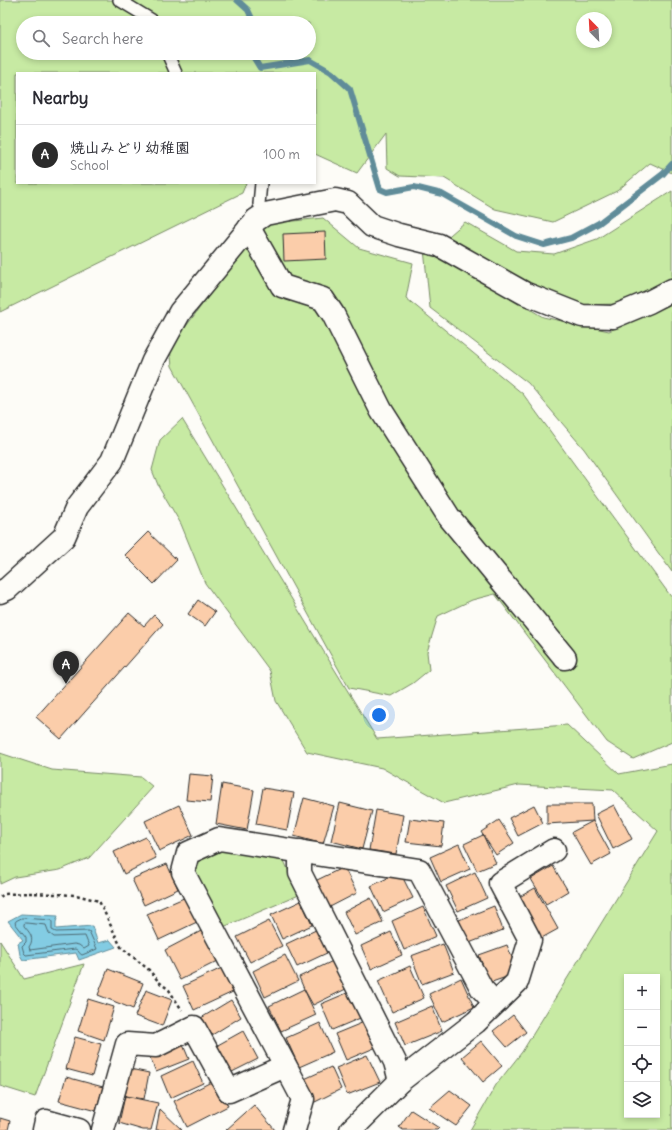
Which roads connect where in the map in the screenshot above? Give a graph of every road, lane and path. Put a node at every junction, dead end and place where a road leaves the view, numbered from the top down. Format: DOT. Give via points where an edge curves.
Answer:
graph roads {
  1 [pos="119,0"];
  2 [pos="145,16"];
  3 [pos="170,60"];
  4 [pos="176,72"];
  5 [pos="261,184"];
  6 [pos="257,221"];
  7 [pos="672,290"];
  8 [pos="0,592"];
  9 [pos="565,658"];
  10 [pos="554,850"];
  11 [pos="300,852"];
  12 [pos="0,897"];
  13 [pos="495,1004"];
  14 [pos="194,1027"];
  15 [pos="285,1066"];
  16 [pos="400,1081"];
  17 [pos="44,1130"];
  18 [pos="79,1130"];
  19 [pos="103,1130"];
  20 [pos="294,1130"];
  21 [pos="351,1130"];
  1 -- 2 [label="lane"];
  3 -- 4 [label="lane"];
  5 -- 6 [label="lane"];
  6 -- 7 [label="street" via="335,200 348,203 372,226 439,244 524,293 582,316 613,317"];
  6 -- 8 [label="street" via="180,312 153,361 112,461 77,507 64,537 7,589"];
  6 -- 9 [label="street" via="282,286 323,299 381,410 449,516"];
  10 -- 13 [label="street" via="500,883 530,940 516,982"];
  11 -- 13 [label="street" via="419,870 482,989"];
  11 -- 15 [label="street" via="219,839 188,853 183,872"];
  11 -- 16 [label="street" via="300,872 395,1062"];
  12 -- 14 [label="path" via="4,894 32,893 76,895 99,901 121,947 169,990"];
  13 -- 16 [label="street" via="476,1022"];
  14 -- 15 [label="street" via="229,1091"];
  14 -- 19 [label="street" via="156,1046 127,1044"];
  15 -- 20 [label="street" via="303,1099"];
  16 -- 21 [label="street"];
  17 -- 18 [label="street" via="46,1121"];
}
